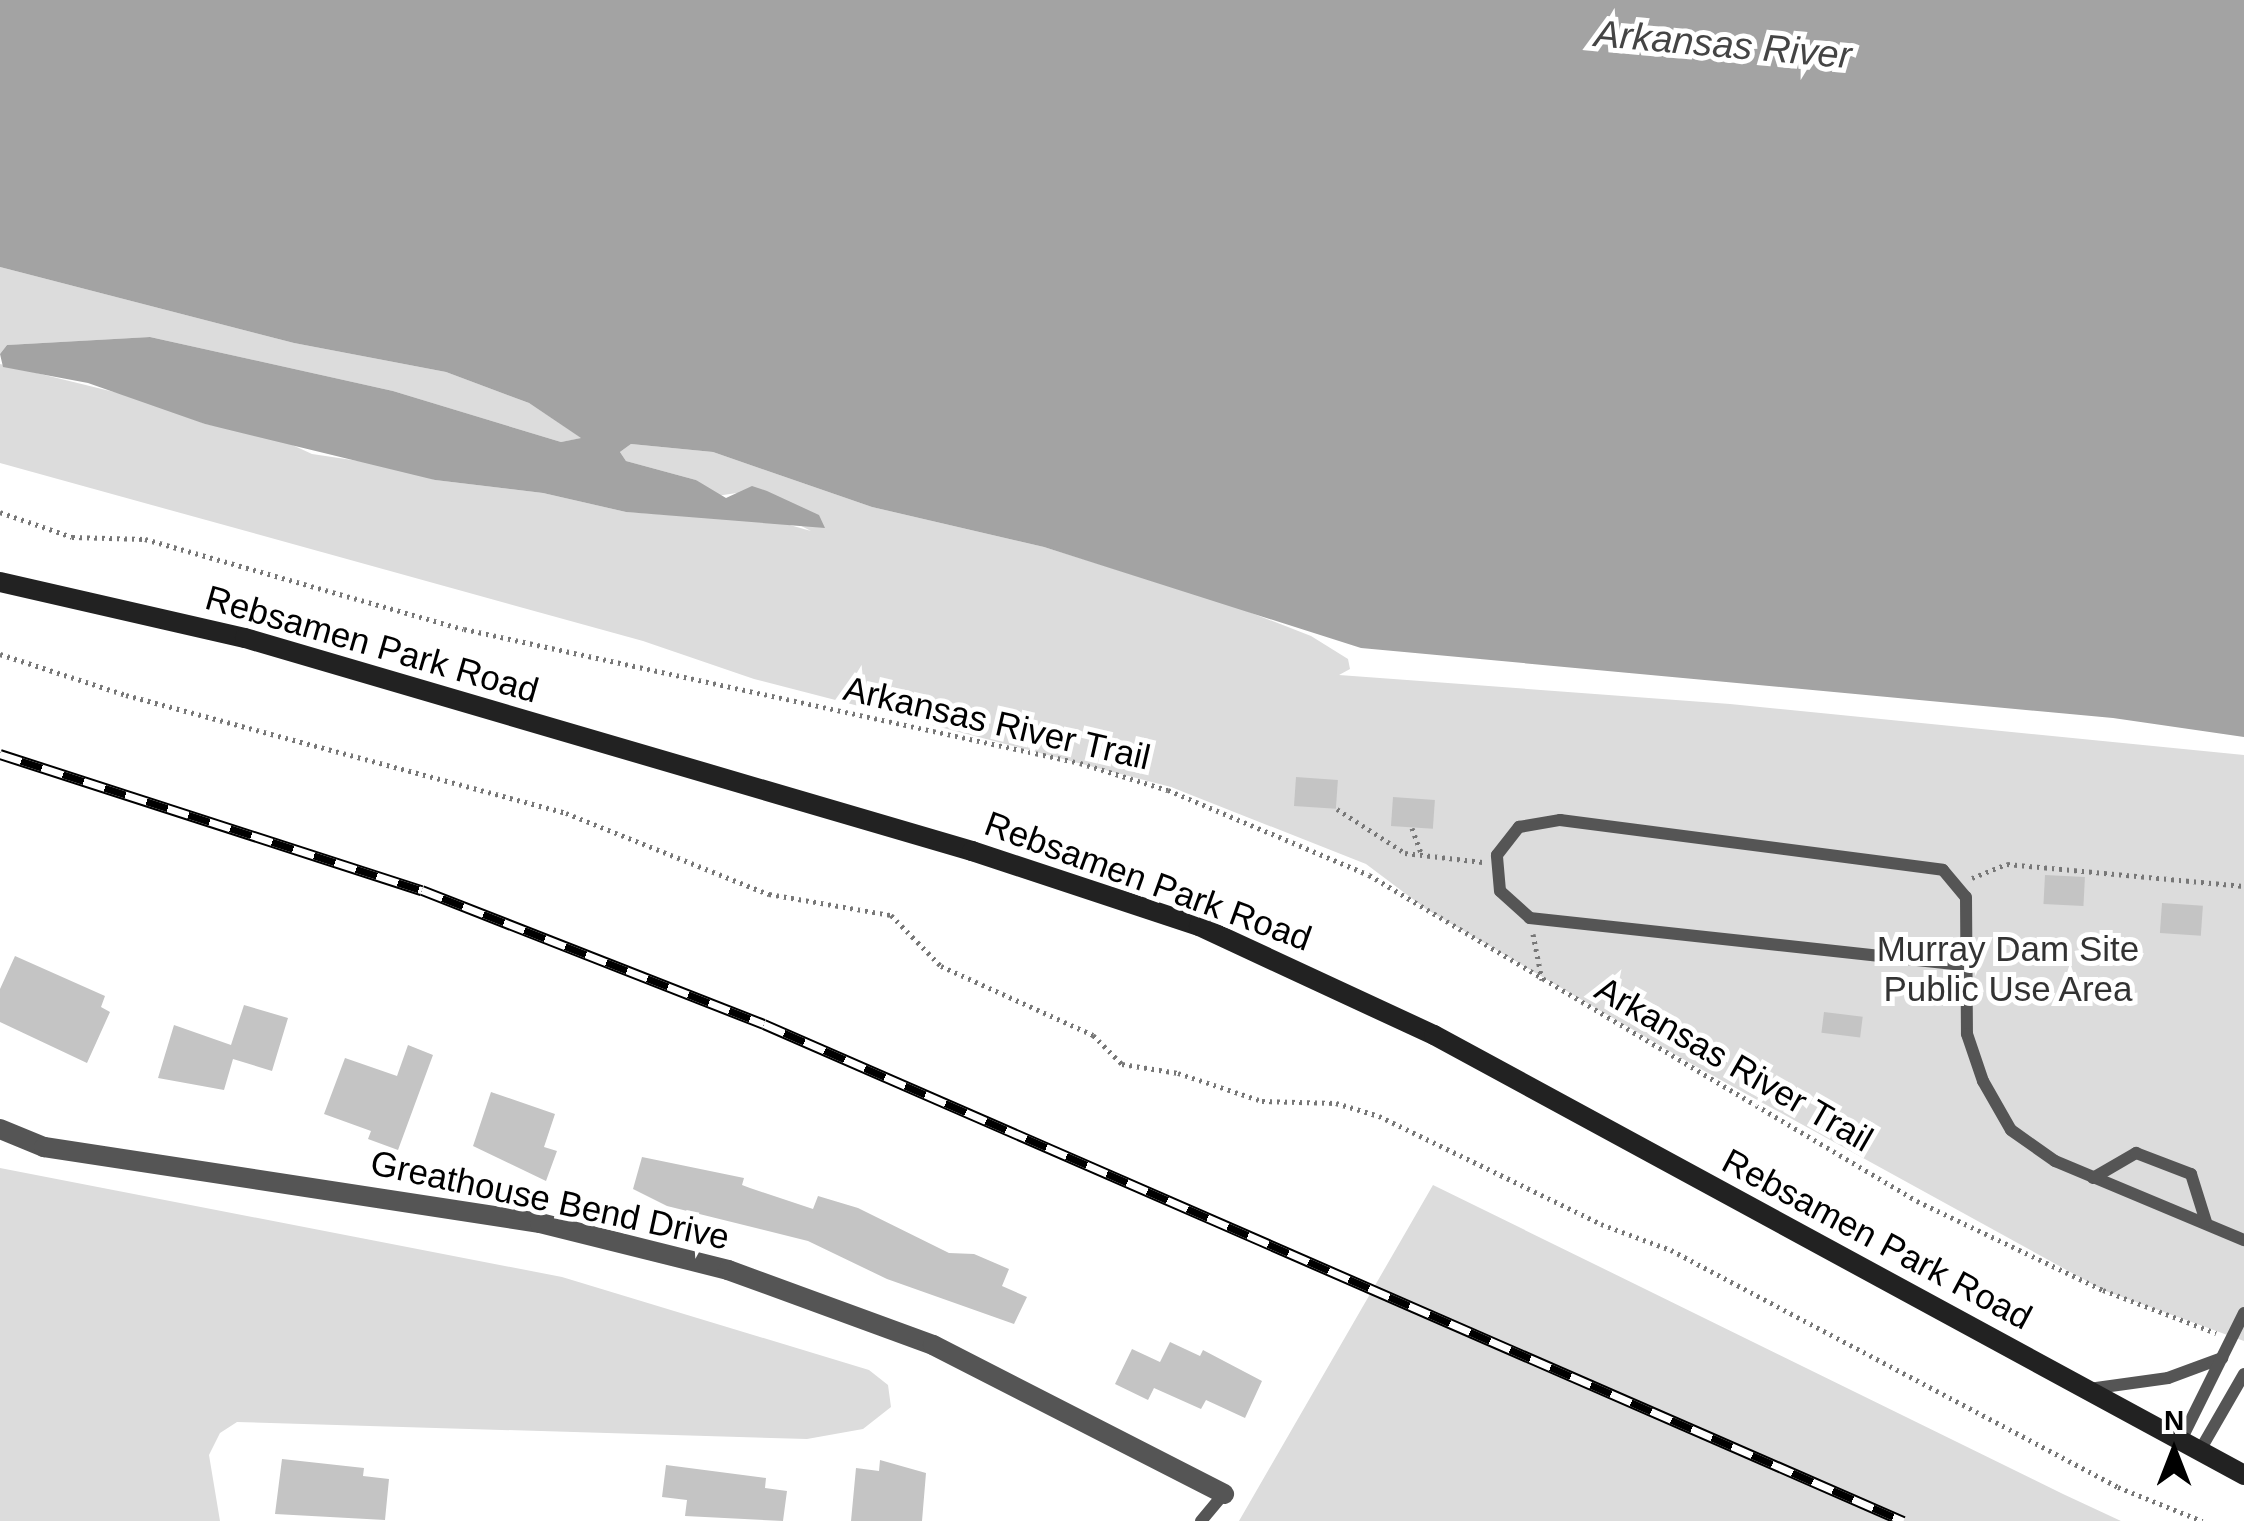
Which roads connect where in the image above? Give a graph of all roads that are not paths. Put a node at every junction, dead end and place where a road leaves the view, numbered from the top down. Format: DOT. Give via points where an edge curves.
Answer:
graph roads {
  1 [pos="0,582"];
  2 [pos="1963,964"];
  3 [pos="0,1129"];
  4 [pos="2094,1178"];
  5 [pos="2206,1222"];
  6 [pos="2244,1240"];
  7 [pos="2244,1313"];
  8 [pos="2222,1358"];
  9 [pos="2244,1374"];
  10 [pos="2084,1389"];
  11 [pos="2189,1447"];
  12 [pos="2244,1475"];
  13 [pos="1224,1494"];
  14 [pos="1201,1521"];
  1 -- 10 [label="street, Rebsamen Park Road" via="245,638 972,851 1198,926 1434,1035"];
  2 -- 2 [label="lane" via="1968,909 1961,885 1930,865 1560,820 1518,828 1500,846 1495,864 1506,902 1530,918"];
  2 -- 4 [label="lane" via="1968,1034 1992,1102 2021,1141"];
  3 -- 13 [label="street, Greathouse Bend Drive" via="44,1147 540,1223 728,1270 932,1345"];
  4 -- 5 [label="lane"];
  4 -- 5 [label="lane" via="2136,1153 2192,1174"];
  5 -- 6 [label="lane"];
  7 -- 8 [label="lane"];
  8 -- 10 [label="lane" via="2168,1378"];
  8 -- 11 [label="lane"];
  9 -- 11 [label="lane"];
  10 -- 11 [label="street, Rebsamen Park Road"];
  11 -- 12 [label="street, Rebsamen Park Road"];
  13 -- 14 [label="lane"];
}
